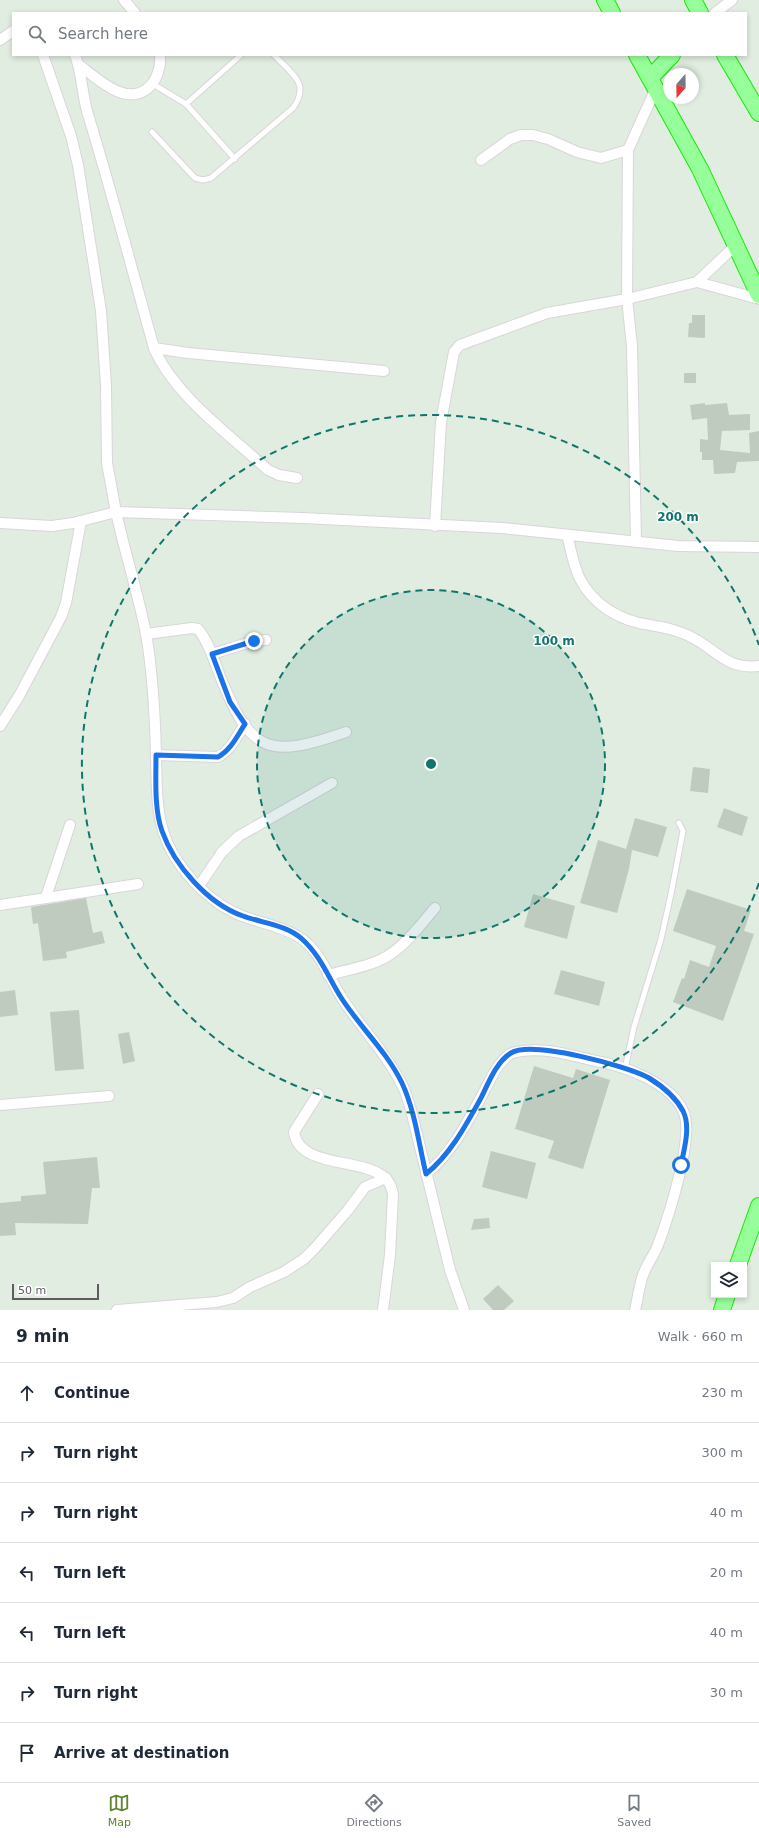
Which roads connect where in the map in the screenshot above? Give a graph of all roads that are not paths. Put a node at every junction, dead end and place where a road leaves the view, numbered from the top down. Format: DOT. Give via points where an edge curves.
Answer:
graph roads {
  1 [pos="124,0"];
  2 [pos="605,0"];
  3 [pos="693,0"];
  4 [pos="732,0"];
  5 [pos="134,12"];
  6 [pos="611,12"];
  7 [pos="699,12"];
  8 [pos="716,12"];
  9 [pos="12,32"];
  10 [pos="0,40"];
  11 [pos="42,56"];
  12 [pos="75,56"];
  13 [pos="160,56"];
  14 [pos="240,56"];
  15 [pos="275,56"];
  16 [pos="638,56"];
  17 [pos="671,56"];
  18 [pos="726,56"];
  19 [pos="79,65"];
  20 [pos="653,83"];
  21 [pos="153,84"];
  22 [pos="186,104"];
  23 [pos="759,113"];
  24 [pos="152,132"];
  25 [pos="628,150"];
  26 [pos="235,159"];
  27 [pos="481,160"];
  28 [pos="736,245"];
  29 [pos="697,282"];
  30 [pos="759,295"];
  31 [pos="627,299"];
  32 [pos="759,299"];
  33 [pos="154,348"];
  34 [pos="384,371"];
  35 [pos="297,478"];
  36 [pos="116,512"];
  37 [pos="81,521"];
  38 [pos="0,523"];
  39 [pos="435,526"];
  40 [pos="567,535"];
  41 [pos="636,542"];
  42 [pos="759,547"];
  43 [pos="146,634"];
  44 [pos="266,640"];
  45 [pos="212,654"];
  46 [pos="759,666"];
  47 [pos="245,724"];
  48 [pos="0,726"];
  49 [pos="346,732"];
  50 [pos="156,755"];
  51 [pos="332,783"];
  52 [pos="679,823"];
  53 [pos="70,825"];
  54 [pos="138,884"];
  55 [pos="199,886"];
  56 [pos="46,898"];
  57 [pos="0,905"];
  58 [pos="435,908"];
  59 [pos="328,975"];
  60 [pos="625,1069"];
  61 [pos="318,1094"];
  62 [pos="109,1096"];
  63 [pos="0,1105"];
  64 [pos="426,1174"];
  65 [pos="386,1178"];
  66 [pos="759,1206"];
  67 [pos="739,1262"];
  68 [pos="726,1298"];
  69 [pos="117,1310"];
  70 [pos="383,1310"];
  71 [pos="464,1310"];
  72 [pos="635,1310"];
  73 [pos="722,1310"];
  1 -- 5 [label="street"];
  2 -- 6 [label="highway"];
  3 -- 7 [label="highway"];
  4 -- 8 [label="street"];
  9 -- 10 [label="street"];
  11 -- 36 [label="street" via="71,136 102,311 106,385 106,463"];
  12 -- 19 [label="street"];
  13 -- 21 [label="street" via="159,70"];
  14 -- 22 [label="lane"];
  15 -- 26 [label="lane" via="300,83 299,100"];
  16 -- 20 [label="highway"];
  17 -- 20 [label="highway"];
  18 -- 23 [label="highway"];
  19 -- 21 [label="street" via="111,89 127,95 142,93"];
  19 -- 33 [label="street" via="85,103"];
  20 -- 25 [label="street"];
  20 -- 28 [label="highway" via="700,169"];
  21 -- 22 [label="lane"];
  22 -- 26 [label="lane"];
  24 -- 26 [label="lane" via="195,178 211,178"];
  25 -- 27 [label="street" via="601,158 577,152 548,139 521,135 510,139"];
  25 -- 31 [label="street"];
  28 -- 29 [label="street"];
  28 -- 30 [label="highway"];
  29 -- 31 [label="street"];
  29 -- 32 [label="street"];
  31 -- 39 [label="street" via="547,313 460,345 454,352 441,422"];
  31 -- 41 [label="street" via="632,346"];
  33 -- 34 [label="street"];
  33 -- 35 [label="street" via="165,371 196,405 268,470"];
  36 -- 37 [label="street"];
  36 -- 39 [label="street" via="303,518"];
  36 -- 43 [label="street"];
  37 -- 38 [label="street" via="52,526"];
  37 -- 48 [label="street" via="61,618"];
  39 -- 40 [label="street" via="502,528"];
  40 -- 41 [label="street"];
  40 -- 46 [label="street" via="579,578 587,590 611,613 626,620 688,635 729,663"];
  41 -- 42 [label="street" via="678,546"];
  43 -- 45 [label="street" via="198,629"];
  43 -- 50 [label="street"];
  44 -- 45 [label="street" via="254,641"];
  45 -- 47 [label="street" via="230,702"];
  47 -- 49 [label="street" via="256,738 266,745 280,748 312,744"];
  47 -- 50 [label="street" via="225,753 218,757"];
  50 -- 55 [label="street" via="156,796 162,830 172,852"];
  51 -- 55 [label="street" via="240,836 222,852"];
  52 -- 60 [label="lane" via="683,831 671,894"];
  53 -- 56 [label="street"];
  54 -- 56 [label="street"];
  55 -- 59 [label="street" via="225,908 300,937 315,951"];
  56 -- 57 [label="street"];
  58 -- 59 [label="street" via="392,953 378,961"];
  59 -- 64 [label="street" via="343,1000 385,1055 402,1084"];
  60 -- 64 [label="street" via="553,1050 538,1049 511,1053 497,1068 461,1132 436,1166"];
  60 -- 72 [label="street" via="648,1078 676,1100 684,1113 687,1130 674,1194 658,1246 643,1274"];
  61 -- 65 [label="street" via="294,1132 299,1146 304,1151 322,1158 376,1172"];
  62 -- 63 [label="street"];
  64 -- 71 [label="street" via="450,1270"];
  65 -- 69 [label="street" via="365,1187 304,1259 233,1298 217,1302"];
  65 -- 70 [label="street" via="393,1194 390,1254"];
  66 -- 67 [label="highway"];
  68 -- 73 [label="highway"];
}
